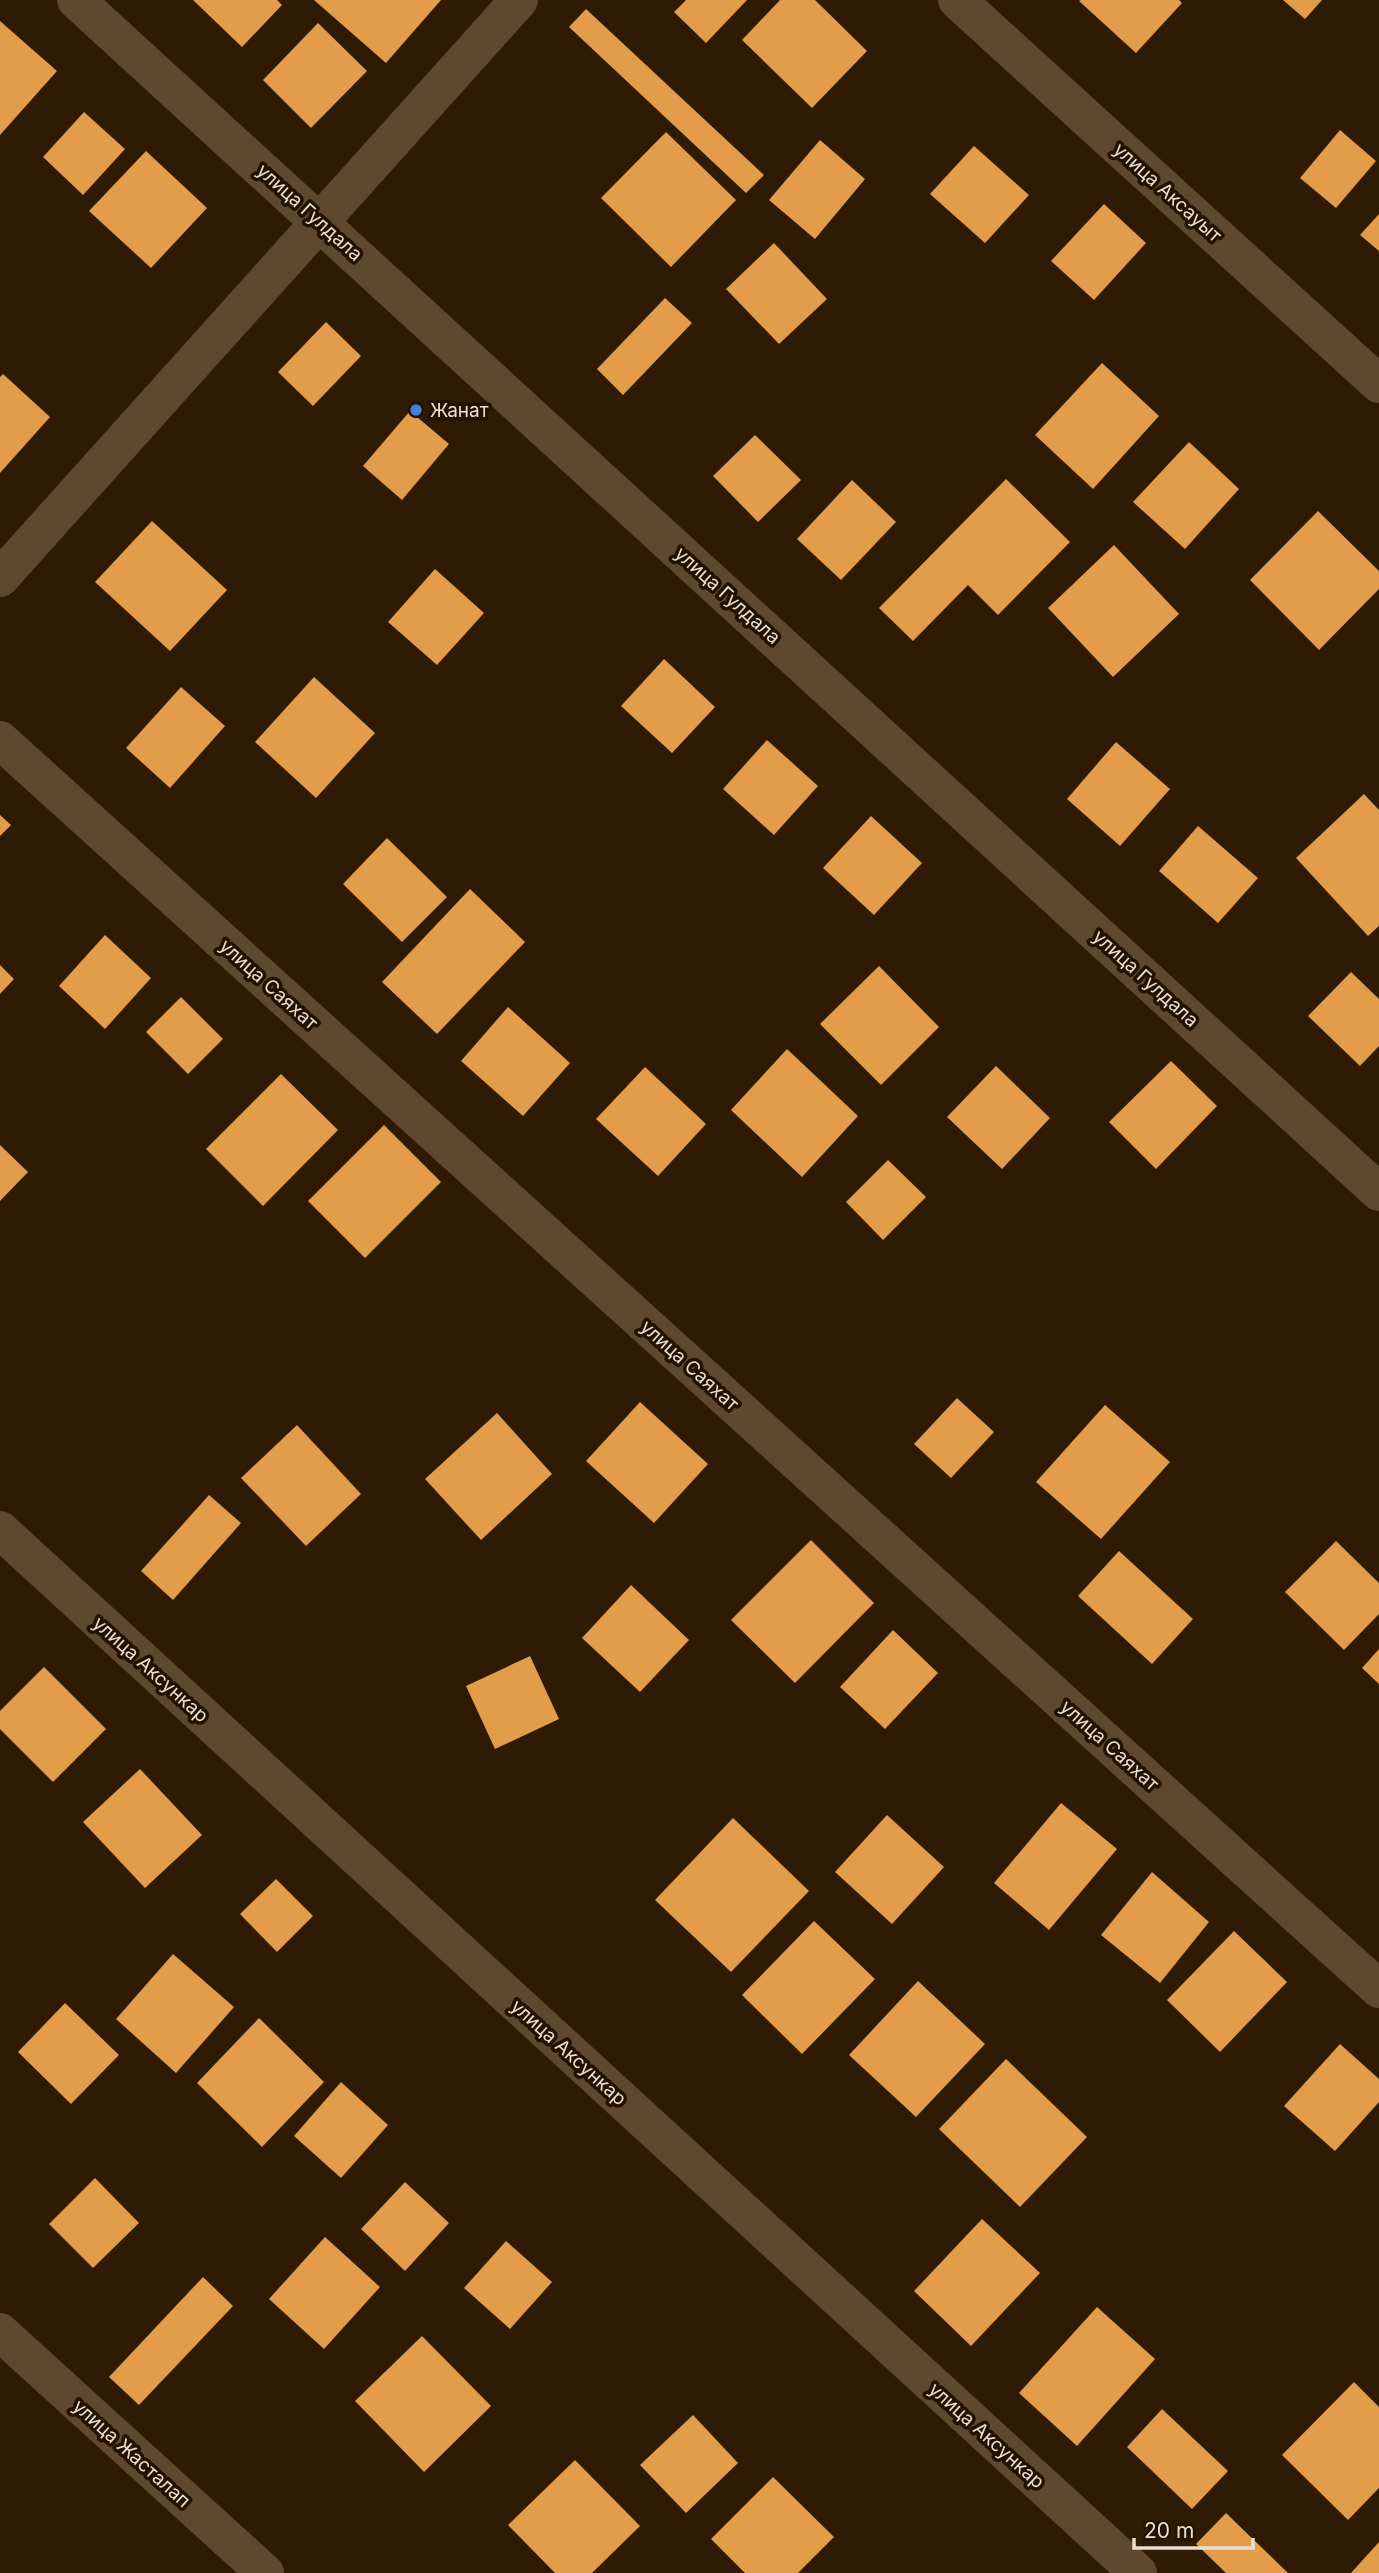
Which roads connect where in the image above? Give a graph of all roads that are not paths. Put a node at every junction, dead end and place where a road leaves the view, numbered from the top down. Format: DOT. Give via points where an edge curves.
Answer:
graph roads {
  1 [pos="76,0"];
  2 [pos="519,0"];
  3 [pos="957,0"];
  4 [pos="320,222"];
  5 [pos="1379,384"];
  6 [pos="0,578"];
  7 [pos="0,740"];
  8 [pos="1379,1192"];
  9 [pos="0,1530"];
  10 [pos="1379,1989"];
  11 [pos="0,2332"];
  12 [pos="265,2573"];
  13 [pos="1138,2573"];
  1 -- 4 [label="street, улица Гулдала"];
  2 -- 4 [label="street"];
  3 -- 5 [label="street, улица Аксауыт"];
  4 -- 6 [label="street"];
  4 -- 8 [label="street, улица Гулдала"];
  7 -- 10 [label="street, улица Саяхат"];
  9 -- 13 [label="street, улица Аксункар"];
  11 -- 12 [label="street, улица Жасталап"];
}
